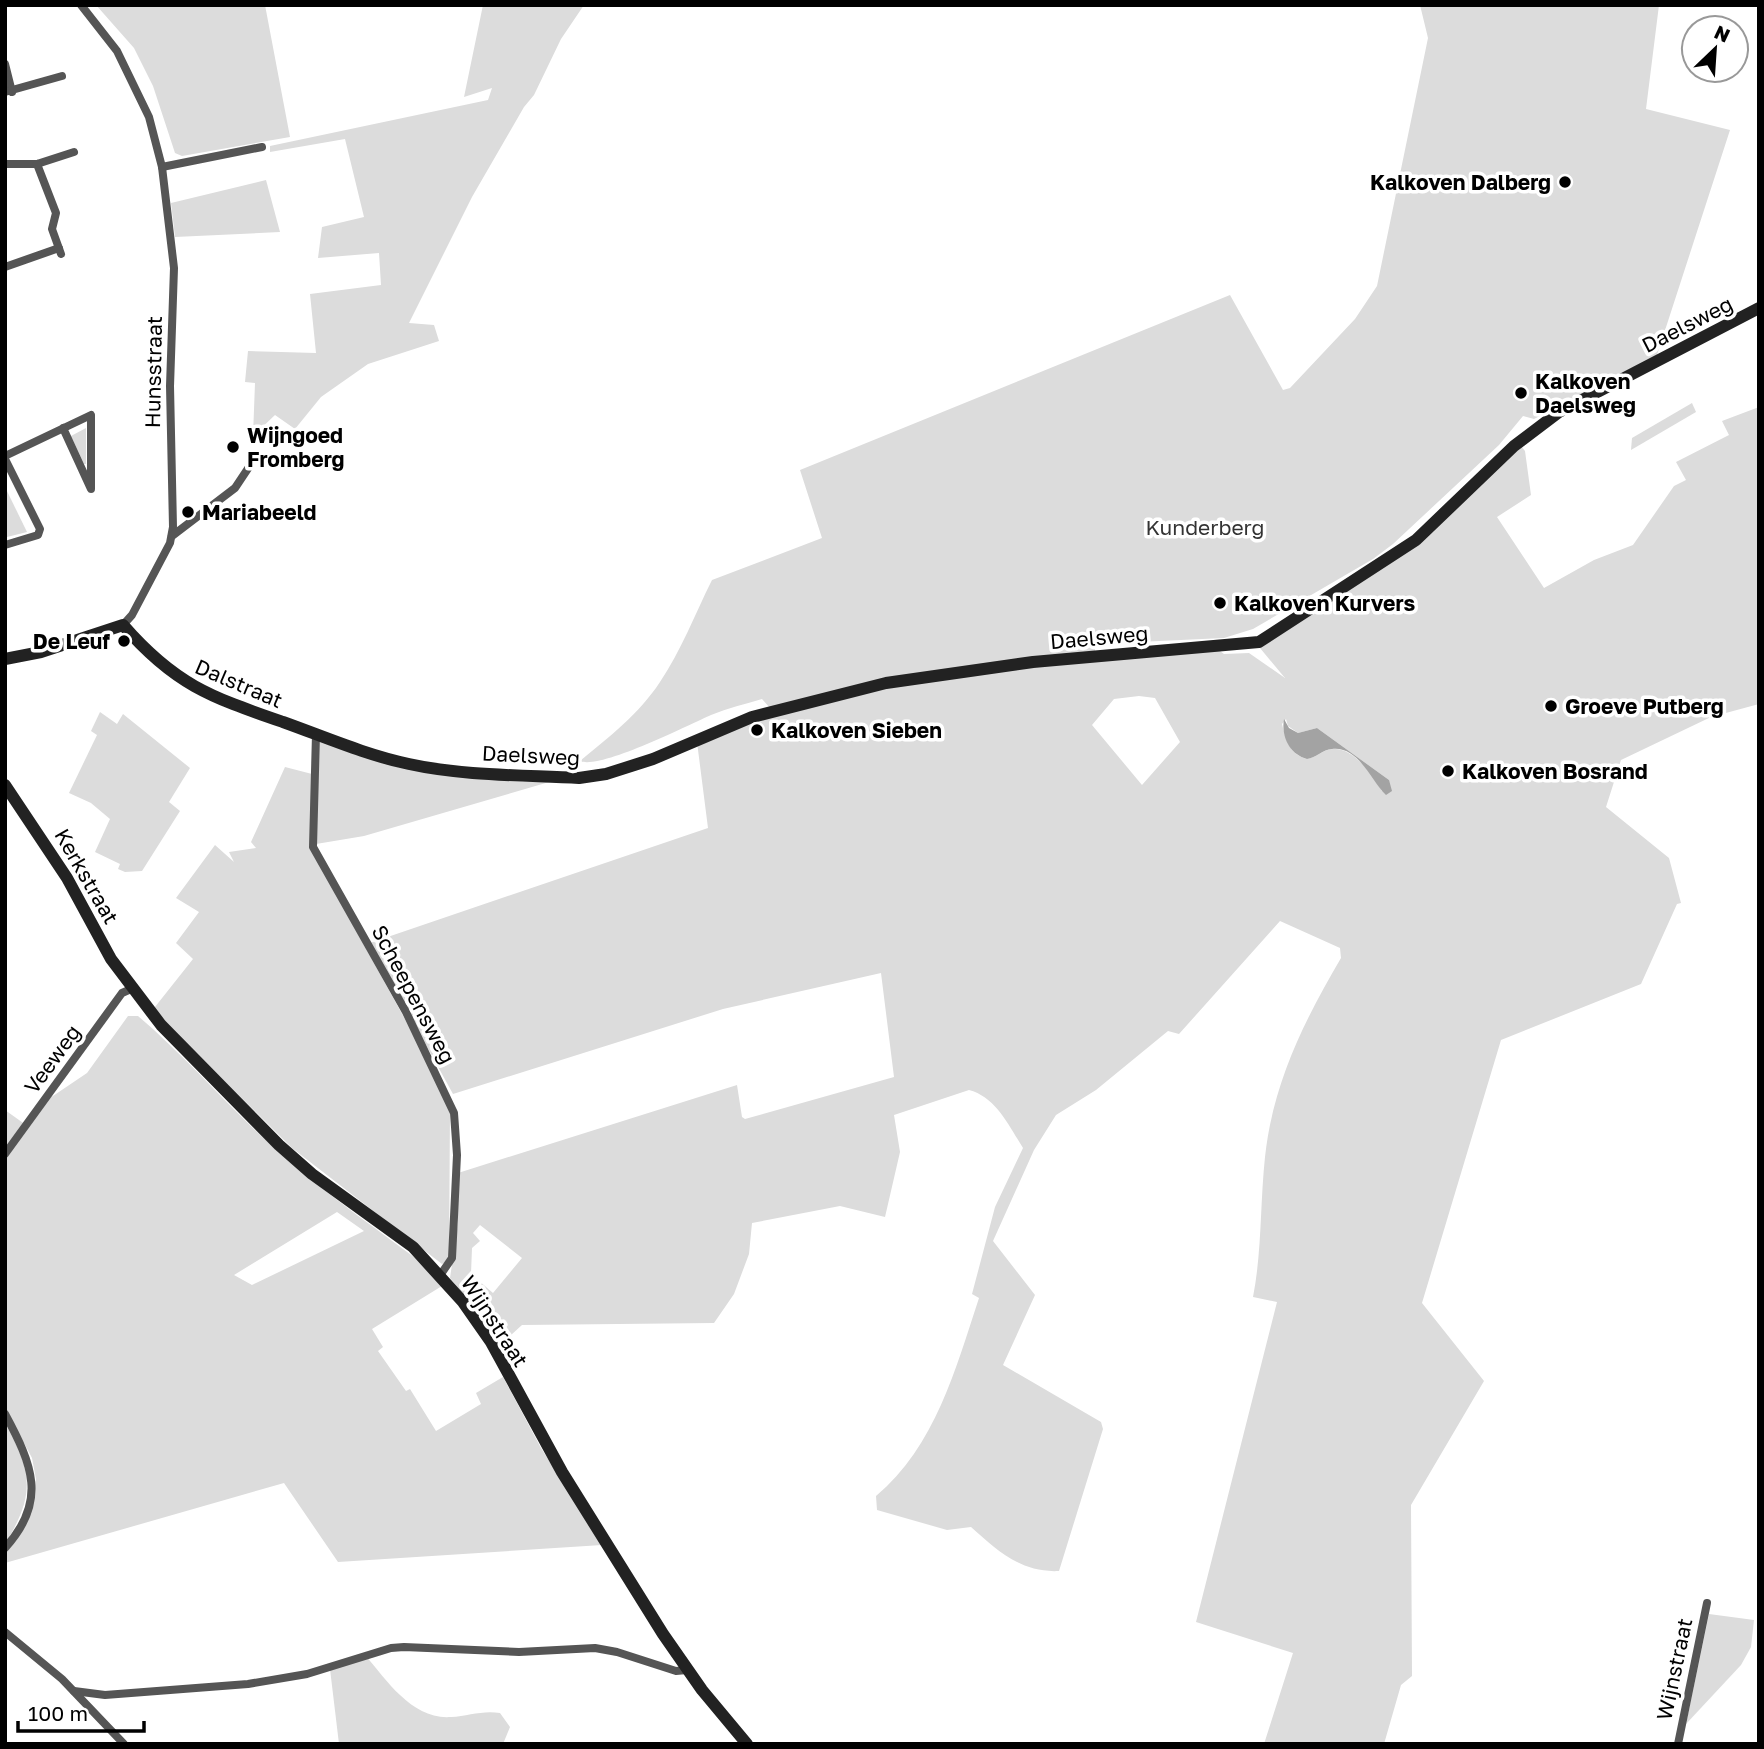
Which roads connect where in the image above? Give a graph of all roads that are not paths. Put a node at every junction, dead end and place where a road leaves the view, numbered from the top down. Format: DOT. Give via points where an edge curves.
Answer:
graph roads {
  1 [pos="81,5"];
  2 [pos="5,64"];
  3 [pos="62,76"];
  4 [pos="9,92"];
  5 [pos="262,147"];
  6 [pos="74,152"];
  7 [pos="5,164"];
  8 [pos="37,164"];
  9 [pos="162,167"];
  10 [pos="5,267"];
  11 [pos="1759,308"];
  12 [pos="63,428"];
  13 [pos="5,457"];
  14 [pos="251,464"];
  15 [pos="172,536"];
  16 [pos="5,545"];
  17 [pos="123,625"];
  18 [pos="5,659"];
  19 [pos="316,734"];
  20 [pos="357,750"];
  21 [pos="5,785"];
  22 [pos="131,989"];
  23 [pos="5,1154"];
  24 [pos="441,1274"];
  25 [pos="5,1414"];
  26 [pos="5,1548"];
  27 [pos="1707,1603"];
  28 [pos="5,1632"];
  29 [pos="687,1670"];
  30 [pos="74,1691"];
  31 [pos="124,1744"];
  32 [pos="747,1744"];
  33 [pos="1678,1744"];
  1 -- 9 [label="street, Hunsstraat" via="131,75 149,117"];
  2 -- 4 [label="street"];
  3 -- 4 [label="street"];
  5 -- 9 [label="street"];
  6 -- 8 [label="street"];
  7 -- 8 [label="street"];
  8 -- 10 [label="street" via="55,209 52,229 60,251"];
  9 -- 15 [label="street, Hunsstraat" via="175,275 170,378"];
  11 -- 20 [label="street, Daelsweg" via="1559,412 1514,446 1416,540 1259,642 1033,662 886,683 752,718 591,778 421,766"];
  12 -- 12 [label="street" via="92,415 91,489 86,477"];
  12 -- 13 [label="street"];
  13 -- 16 [label="street" via="40,529 34,537"];
  14 -- 15 [label="street" via="236,488"];
  15 -- 17 [label="street, Hunsstraat"];
  17 -- 18 [label="street"];
  17 -- 19 [label="street, Dalstraat" via="155,660 187,684 226,703"];
  19 -- 20 [label="street, Dalstraat"];
  19 -- 24 [label="street, Scheepensweg" via="313,847 406,1012 454,1113 454,1239 451,1262"];
  21 -- 22 [label="street, Kerkstraat" via="41,835"];
  22 -- 23 [label="street, Veeweg" via="122,993"];
  22 -- 24 [label="street, Wijnstraat" via="279,1145"];
  24 -- 29 [label="street, Wijnstraat" via="485,1333 562,1472"];
  25 -- 26 [label="street" via="27,1457 33,1490 22,1525"];
  27 -- 33 [label="street, Wijnstraat"];
  28 -- 30 [label="street"];
  29 -- 30 [label="street" via="676,1671 595,1648 519,1652 397,1647 307,1674 257,1683 128,1694"];
  29 -- 32 [label="street, Wijnstraat"];
  30 -- 31 [label="street"];
}
